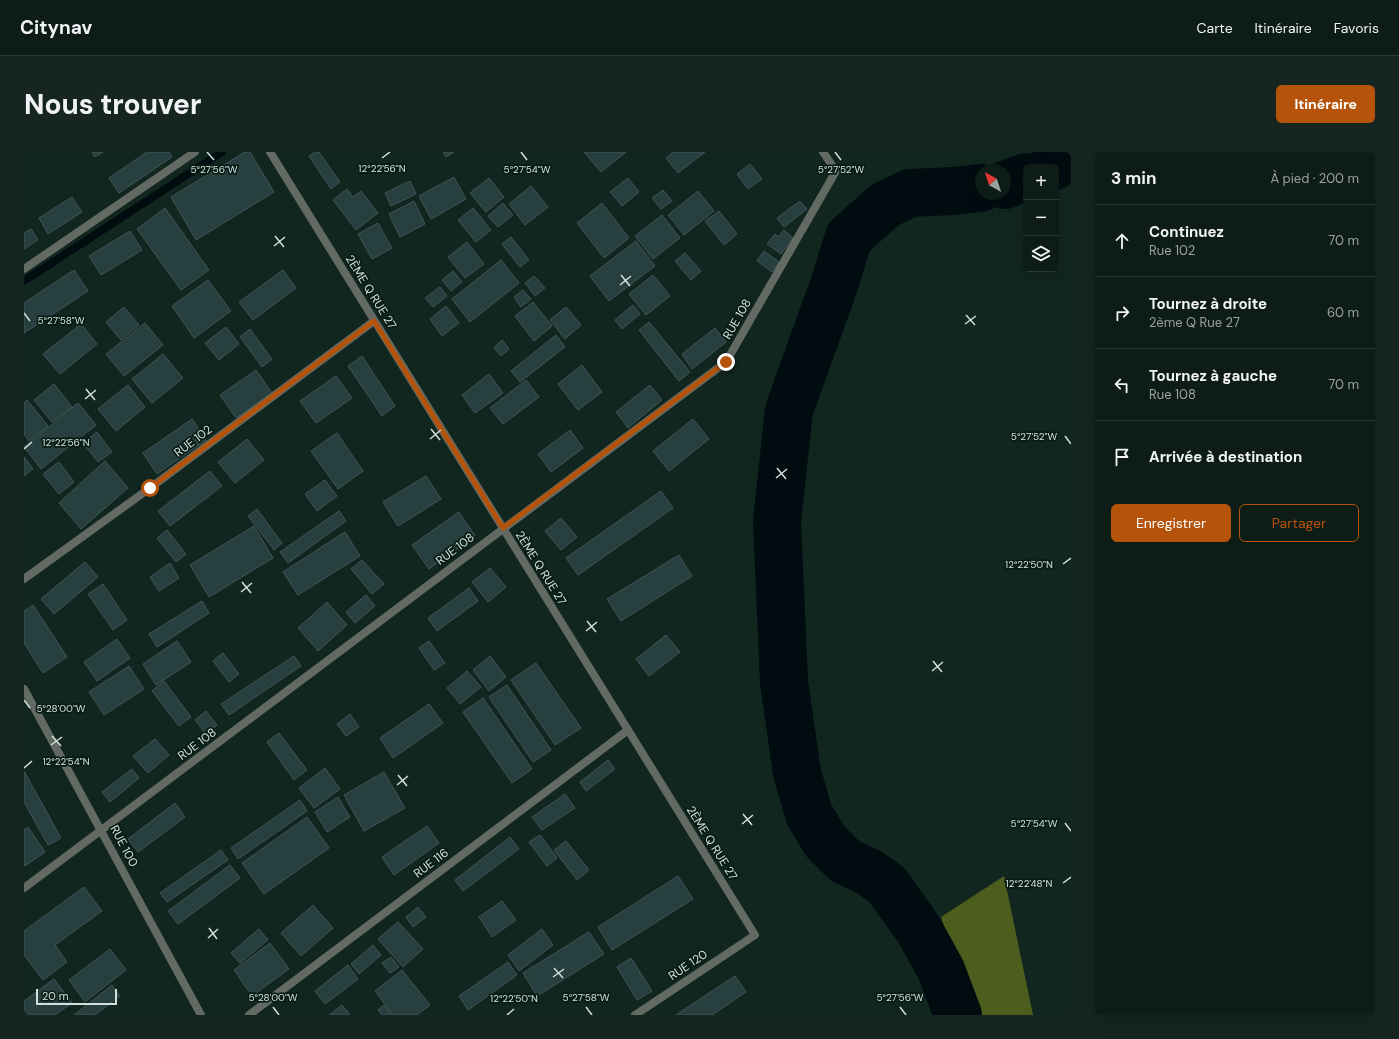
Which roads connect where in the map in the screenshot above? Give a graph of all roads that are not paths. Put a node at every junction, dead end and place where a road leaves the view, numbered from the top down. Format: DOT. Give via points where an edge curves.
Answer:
graph roads {
  1 [pos="195,152"];
  2 [pos="270,152"];
  3 [pos="823,152"];
  4 [pos="24,269"];
  5 [pos="374,321"];
  6 [pos="503,528"];
  7 [pos="24,579"];
  8 [pos="24,689"];
  9 [pos="628,730"];
  10 [pos="102,830"];
  11 [pos="24,888"];
  12 [pos="755,935"];
  13 [pos="201,1015"];
  14 [pos="249,1015"];
  15 [pos="635,1015"];
  1 -- 4 [label="street"];
  2 -- 5 [label="street, 2ÈME Q RUE 27"];
  3 -- 6 [label="street, RUE 108" via="836,171 726,362"];
  5 -- 6 [label="street, 2ÈME Q RUE 27"];
  5 -- 7 [label="street, RUE 102"];
  6 -- 9 [label="street, 2ÈME Q RUE 27"];
  6 -- 10 [label="street, RUE 108"];
  8 -- 10 [label="street, RUE 100"];
  9 -- 12 [label="street, 2ÈME Q RUE 27"];
  9 -- 14 [label="street, RUE 116"];
  10 -- 11 [label="street, RUE 108"];
  10 -- 13 [label="street, RUE 100"];
  12 -- 15 [label="street, RUE 120"];
}
